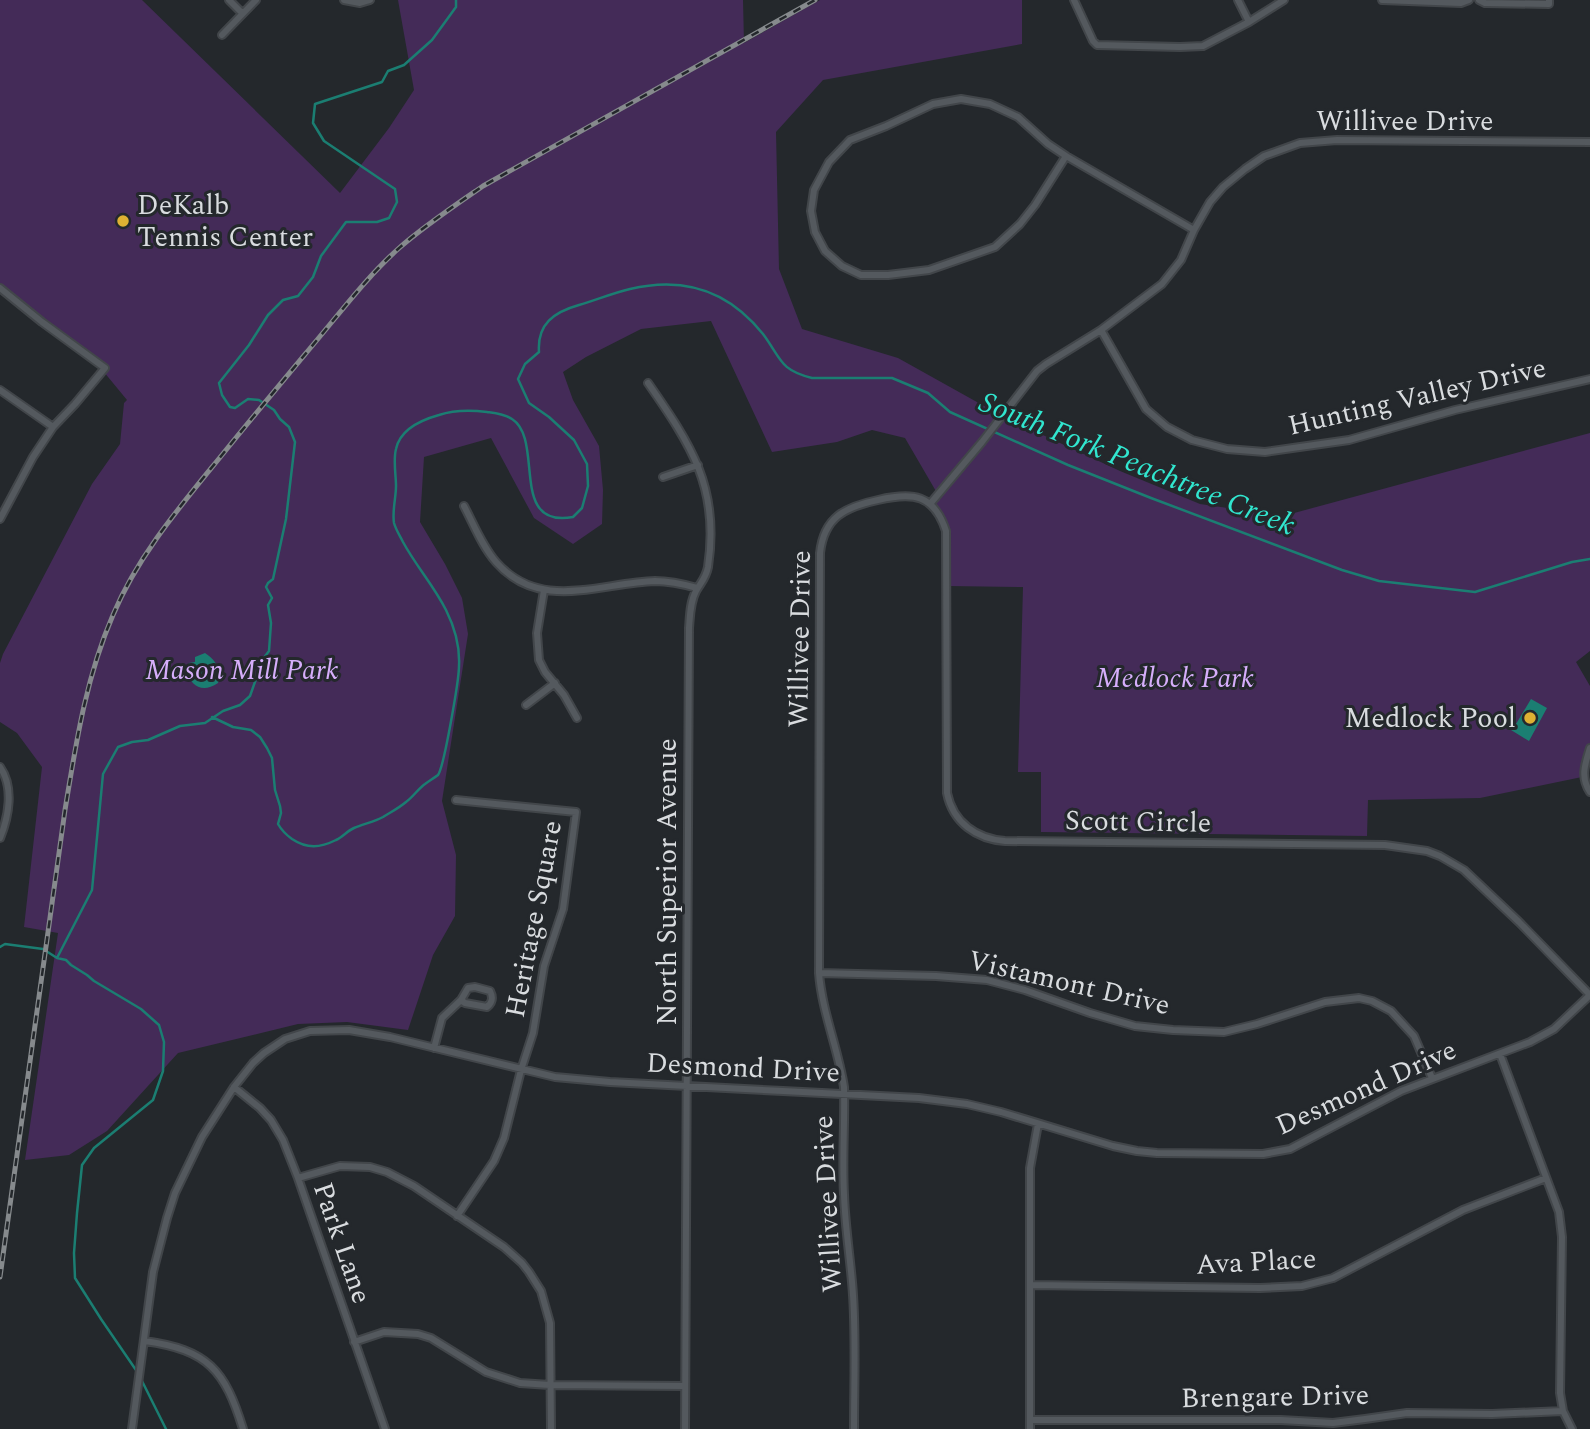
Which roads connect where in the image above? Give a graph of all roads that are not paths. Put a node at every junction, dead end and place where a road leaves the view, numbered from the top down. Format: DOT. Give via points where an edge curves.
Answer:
graph roads {
  1 [pos="229,0"];
  2 [pos="256,0"];
  3 [pos="344,0"];
  4 [pos="370,0"];
  5 [pos="1074,0"];
  6 [pos="1238,0"];
  7 [pos="1284,0"];
  8 [pos="1382,0"];
  9 [pos="1469,0"];
  10 [pos="1479,0"];
  11 [pos="1549,0"];
  12 [pos="1400,1"];
  13 [pos="242,13"];
  14 [pos="1249,22"];
  15 [pos="222,35"];
  16 [pos="1590,142"];
  17 [pos="1066,156"];
  18 [pos="1194,230"];
  19 [pos="0,288"];
  20 [pos="1101,330"];
  21 [pos="1590,379"];
  22 [pos="648,383"];
  23 [pos="0,390"];
  24 [pos="53,427"];
  25 [pos="698,465"];
  26 [pos="663,477"];
  27 [pos="930,504"];
  28 [pos="464,506"];
  29 [pos="0,519"];
  30 [pos="697,588"];
  31 [pos="544,590"];
  32 [pos="555,683"];
  33 [pos="526,705"];
  34 [pos="577,718"];
  35 [pos="1590,748"];
  36 [pos="0,767"];
  37 [pos="1590,792"];
  38 [pos="456,800"];
  39 [pos="0,838"];
  40 [pos="819,973"];
  41 [pos="1590,995"];
  42 [pos="461,1000"];
  43 [pos="435,1048"];
  44 [pos="1500,1054"];
  45 [pos="521,1069"];
  46 [pos="1433,1078"];
  47 [pos="687,1086"];
  48 [pos="234,1087"];
  49 [pos="844,1094"];
  50 [pos="1038,1124"];
  51 [pos="298,1178"];
  52 [pos="1546,1178"];
  53 [pos="457,1216"];
  54 [pos="1030,1285"];
  55 [pos="145,1341"];
  56 [pos="354,1342"];
  57 [pos="550,1385"];
  58 [pos="685,1386"];
  59 [pos="1563,1411"];
  60 [pos="1030,1420"];
  61 [pos="132,1429"];
  62 [pos="243,1429"];
  63 [pos="385,1429"];
  64 [pos="551,1429"];
  65 [pos="685,1429"];
  66 [pos="854,1429"];
  67 [pos="1030,1429"];
  68 [pos="1573,1429"];
  1 -- 13 [label="street"];
  2 -- 13 [label="street"];
  3 -- 4 [label="street"];
  5 -- 14 [label="street" via="1097,45 1203,46"];
  6 -- 14 [label="street"];
  7 -- 14 [label="street"];
  8 -- 12 [label="street"];
  9 -- 12 [label="street"];
  10 -- 11 [label="street" via="1549,4"];
  13 -- 15 [label="street"];
  16 -- 18 [label="street, Willivee Drive" via="1300,143 1264,156 1230,181 1210,202"];
  17 -- 17 [label="street" via="1020,224 995,247 929,270 861,275 825,251 815,232 814,191 829,162 850,140 933,104 961,99 990,104 1018,117"];
  17 -- 18 [label="street"];
  18 -- 20 [label="street, Willivee Drive" via="1181,260 1162,284"];
  19 -- 24 [label="street" via="105,368"];
  20 -- 21 [label="street, Hunting Valley Drive" via="1146,409 1192,440 1227,449 1265,452 1349,440"];
  20 -- 27 [label="street, Willivee Drive" via="1037,371"];
  22 -- 25 [label="street, North Superior Avenue"];
  23 -- 24 [label="street"];
  24 -- 29 [label="street"];
  25 -- 26 [label="street"];
  25 -- 30 [label="street, North Superior Avenue" via="711,534 707,572"];
  27 -- 40 [label="street, Willivee Drive" via="905,495 860,504 832,520 822,537"];
  27 -- 41 [label="street, Scott Circle" via="943,522 947,539 947,793 955,814 969,830 1005,841 1385,845 1427,851 1476,880"];
  28 -- 31 [label="street" via="496,562 519,580"];
  30 -- 31 [label="street" via="653,581 576,592"];
  30 -- 47 [label="street, North Superior Avenue" via="689,628"];
  31 -- 32 [label="street" via="537,652"];
  32 -- 33 [label="street"];
  32 -- 34 [label="street"];
  35 -- 37 [label="street" via="1583,769"];
  36 -- 39 [label="street" via="9,787"];
  38 -- 45 [label="street, Heritage Square" via="576,812 563,909 544,966 535,1026"];
  40 -- 46 [label="street, Vistamont Drive" via="987,980 1135,1026 1173,1030 1224,1032 1325,1002 1359,998 1391,1011 1414,1036"];
  40 -- 49 [label="street, Willivee Drive"];
  41 -- 44 [label="street, Desmond Drive" via="1554,1029"];
  42 -- 42 [label="street" via="468,988 475,987 492,996 488,1007"];
  42 -- 43 [label="street" via="442,1018"];
  43 -- 45 [label="street, Desmond Drive"];
  43 -- 48 [label="street, Desmond Drive" via="363,1031 310,1031 285,1039 264,1053"];
  44 -- 46 [label="street, Desmond Drive"];
  44 -- 52 [label="street"];
  45 -- 47 [label="street, Desmond Drive" via="569,1079"];
  45 -- 53 [label="street" via="499,1150"];
  46 -- 50 [label="street, Desmond Drive" via="1290,1149 1263,1154 1137,1152"];
  47 -- 49 [label="street, Desmond Drive"];
  47 -- 58 [label="street, North Superior Avenue"];
  48 -- 51 [label="street, Park Lane" via="271,1120"];
  48 -- 55 [label="street, Desmond Drive" via="175,1194 153,1272"];
  49 -- 50 [label="street, Desmond Drive" via="951,1101"];
  49 -- 66 [label="street, Willivee Drive"];
  50 -- 54 [label="street" via="1030,1168"];
  51 -- 53 [label="street" via="340,1167 379,1169"];
  51 -- 56 [label="street, Park Lane"];
  52 -- 54 [label="street, Ava Place" via="1463,1210 1333,1278 1302,1286"];
  52 -- 59 [label="street" via="1561,1225"];
  53 -- 57 [label="street" via="513,1255 536,1281 550,1323"];
  54 -- 60 [label="street"];
  55 -- 61 [label="street, Desmond Drive"];
  55 -- 62 [label="street" via="185,1350 212,1367 227,1385"];
  56 -- 57 [label="street" via="384,1332 418,1334 486,1373 520,1383"];
  56 -- 63 [label="street, Park Lane"];
  57 -- 58 [label="street"];
  57 -- 64 [label="street"];
  58 -- 65 [label="street, North Superior Avenue"];
  59 -- 60 [label="street, Brengare Drive" via="1408,1413 1333,1423"];
  59 -- 68 [label="street"];
  60 -- 67 [label="street"];
}
